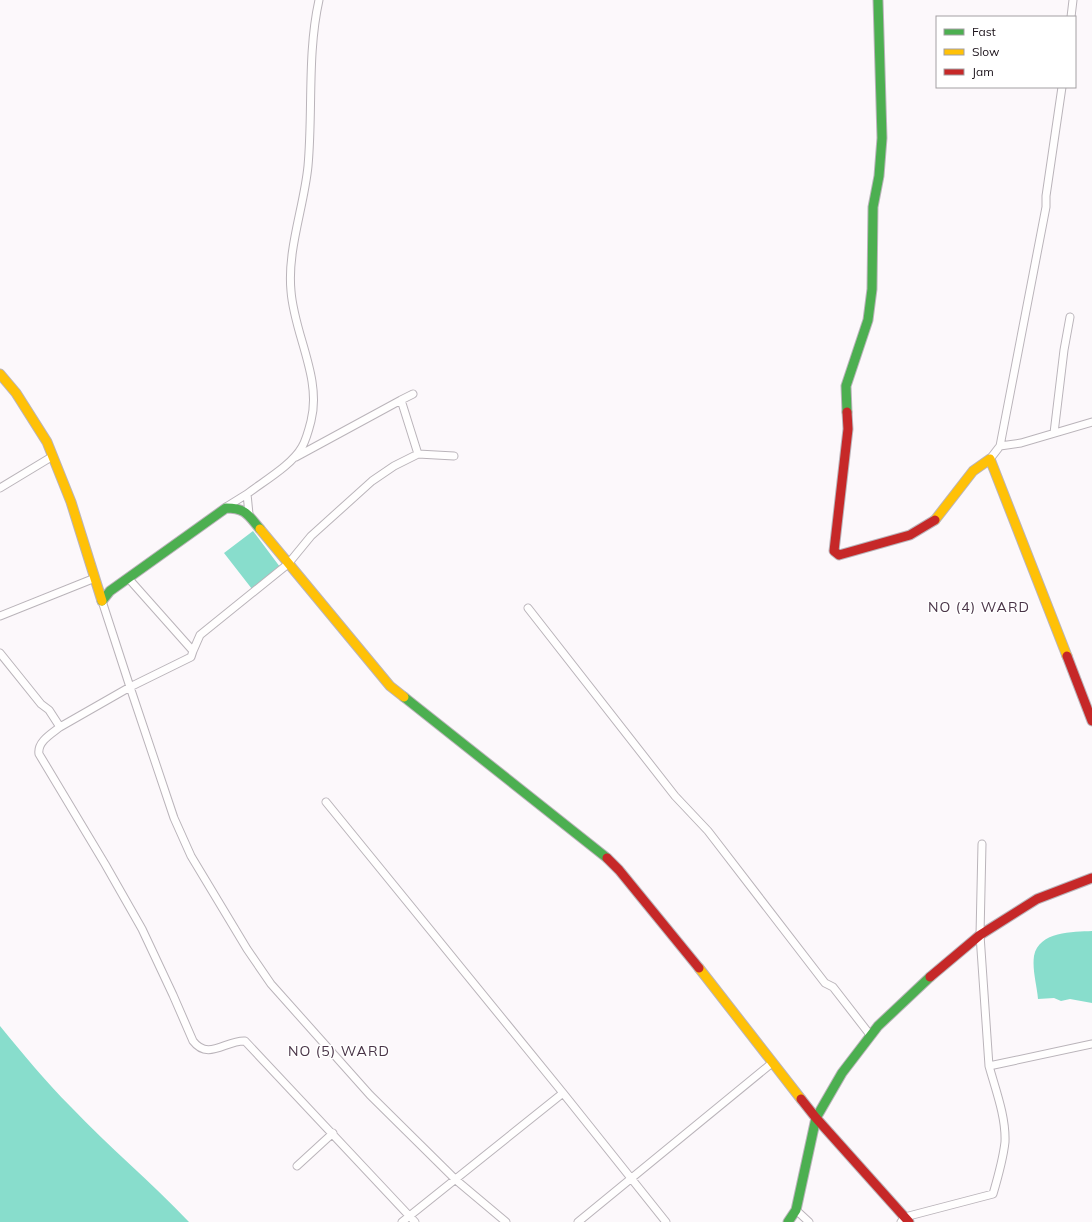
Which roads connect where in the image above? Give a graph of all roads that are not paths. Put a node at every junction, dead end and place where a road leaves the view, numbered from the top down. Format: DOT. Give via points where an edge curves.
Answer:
graph roads {
  1 [pos="319,0"];
  2 [pos="878,0"];
  3 [pos="1074,0"];
  4 [pos="1072,16"];
  5 [pos="1062,88"];
  6 [pos="1070,317"];
  7 [pos="0,374"];
  8 [pos="413,394"];
  9 [pos="401,400"];
  10 [pos="1092,422"];
  11 [pos="1054,433"];
  12 [pos="1000,446"];
  13 [pos="418,454"];
  14 [pos="53,456"];
  15 [pos="454,456"];
  16 [pos="295,457"];
  17 [pos="990,459"];
  18 [pos="0,488"];
  19 [pos="247,494"];
  20 [pos="226,508"];
  21 [pos="249,514"];
  22 [pos="288,564"];
  23 [pos="95,578"];
  24 [pos="129,579"];
  25 [pos="102,601"];
  26 [pos="528,608"];
  27 [pos="0,616"];
  28 [pos="193,651"];
  29 [pos="0,654"];
  30 [pos="130,688"];
  31 [pos="1092,721"];
  32 [pos="60,727"];
  33 [pos="326,802"];
  34 [pos="982,844"];
  35 [pos="1092,878"];
  36 [pos="980,936"];
  37 [pos="871,1036"];
  38 [pos="1092,1044"];
  39 [pos="772,1063"];
  40 [pos="989,1066"];
  41 [pos="563,1094"];
  42 [pos="816,1118"];
  43 [pos="332,1133"];
  44 [pos="297,1166"];
  45 [pos="631,1179"];
  46 [pos="456,1180"];
  47 [pos="796,1210"];
  48 [pos="410,1216"];
  49 [pos="905,1220"];
  50 [pos="402,1222"];
  51 [pos="415,1222"];
  52 [pos="506,1222"];
  53 [pos="578,1222"];
  54 [pos="666,1222"];
  55 [pos="788,1222"];
  56 [pos="809,1222"];
  1 -- 16 [label="street" via="314,24 308,166 290,266 290,292 314,400 303,446"];
  2 -- 17 [label="street" via="882,138 873,207 872,289 868,320 846,386 848,429 834,551 839,556 910,535 934,521 973,471"];
  3 -- 4 [label="street"];
  5 -- 12 [label="street" via="1046,206"];
  6 -- 11 [label="street"];
  7 -- 14 [label="street" via="16,393 48,442"];
  8 -- 9 [label="street"];
  9 -- 13 [label="street"];
  9 -- 16 [label="street"];
  10 -- 11 [label="street"];
  11 -- 12 [label="street" via="1022,443"];
  12 -- 17 [label="street"];
  13 -- 15 [label="street"];
  13 -- 22 [label="street" via="372,481 311,536"];
  14 -- 18 [label="street"];
  14 -- 23 [label="street" via="71,502"];
  16 -- 19 [label="street"];
  17 -- 31 [label="street"];
  19 -- 20 [label="street"];
  19 -- 21 [label="street"];
  20 -- 21 [label="street" via="237,508"];
  20 -- 24 [label="street"];
  21 -- 22 [label="street"];
  22 -- 28 [label="street" via="200,635"];
  22 -- 39 [label="street" via="390,686 619,870 697,965"];
  23 -- 25 [label="street"];
  23 -- 27 [label="street"];
  24 -- 25 [label="street" via="110,591"];
  24 -- 28 [label="street"];
  25 -- 30 [label="street"];
  26 -- 37 [label="street" via="676,796 708,831 825,983 833,987"];
  28 -- 30 [label="street" via="191,657"];
  29 -- 32 [label="street" via="41,704 49,710"];
  30 -- 32 [label="street"];
  30 -- 46 [label="street" via="174,818 191,856 247,949 272,984 322,1042 370,1095"];
  32 -- 43 [label="street" via="42,742 38,749 39,754 142,929 197,1047 207,1051 216,1050 237,1040 245,1041"];
  33 -- 41 [label="street"];
  34 -- 36 [label="street"];
  35 -- 36 [label="street" via="1037,899"];
  36 -- 37 [label="street" via="946,962 878,1026"];
  36 -- 40 [label="street"];
  37 -- 42 [label="street" via="842,1074"];
  38 -- 40 [label="street"];
  39 -- 42 [label="street"];
  39 -- 45 [label="street"];
  40 -- 49 [label="street" via="1003,1118 1005,1141 993,1194"];
  41 -- 45 [label="street"];
  41 -- 46 [label="street"];
  42 -- 47 [label="street"];
  42 -- 49 [label="street"];
  43 -- 44 [label="street"];
  43 -- 48 [label="street"];
  45 -- 53 [label="street"];
  45 -- 54 [label="street"];
  46 -- 48 [label="street"];
  46 -- 52 [label="street"];
  47 -- 55 [label="street"];
  47 -- 56 [label="street"];
  48 -- 50 [label="street"];
  48 -- 51 [label="street"];
}
